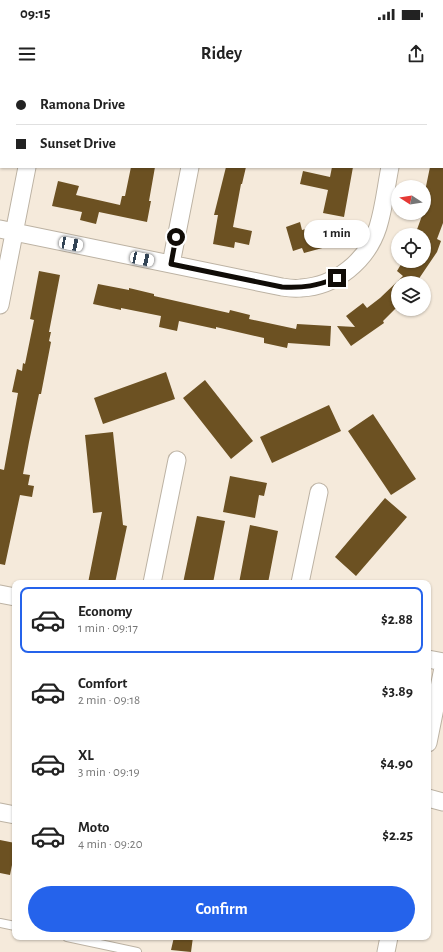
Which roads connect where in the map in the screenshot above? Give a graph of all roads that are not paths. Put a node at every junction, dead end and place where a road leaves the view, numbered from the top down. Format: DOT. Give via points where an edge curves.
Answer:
graph roads {
  1 [pos="27,168"];
  2 [pos="190,168"];
  3 [pos="390,168"];
  4 [pos="7,231"];
  5 [pos="171,264"];
  6 [pos="0,305"];
  7 [pos="177,460"];
  8 [pos="319,492"];
  9 [pos="153,580"];
  10 [pos="301,580"];
  11 [pos="0,594"];
  12 [pos="12,596"];
  13 [pos="431,660"];
  14 [pos="443,662"];
  15 [pos="443,668"];
  16 [pos="431,728"];
  17 [pos="431,799"];
  18 [pos="443,802"];
  19 [pos="0,812"];
  20 [pos="12,814"];
  21 [pos="0,923"];
  22 [pos="12,925"];
  23 [pos="81,940"];
  24 [pos="388,940"];
  25 [pos="138,952"];
  26 [pos="386,952"];
  1 -- 4 [label="street"];
  2 -- 5 [label="street"];
  3 -- 5 [label="street" via="380,219 372,241 362,257 337,278 301,288 282,287"];
  4 -- 5 [label="street"];
  4 -- 6 [label="street"];
  7 -- 9 [label="street"];
  8 -- 10 [label="street"];
  11 -- 12 [label="street"];
  13 -- 14 [label="street"];
  15 -- 16 [label="street"];
  17 -- 18 [label="street"];
  19 -- 20 [label="street"];
  21 -- 22 [label="lane"];
  23 -- 25 [label="lane"];
  24 -- 26 [label="street"];
}
